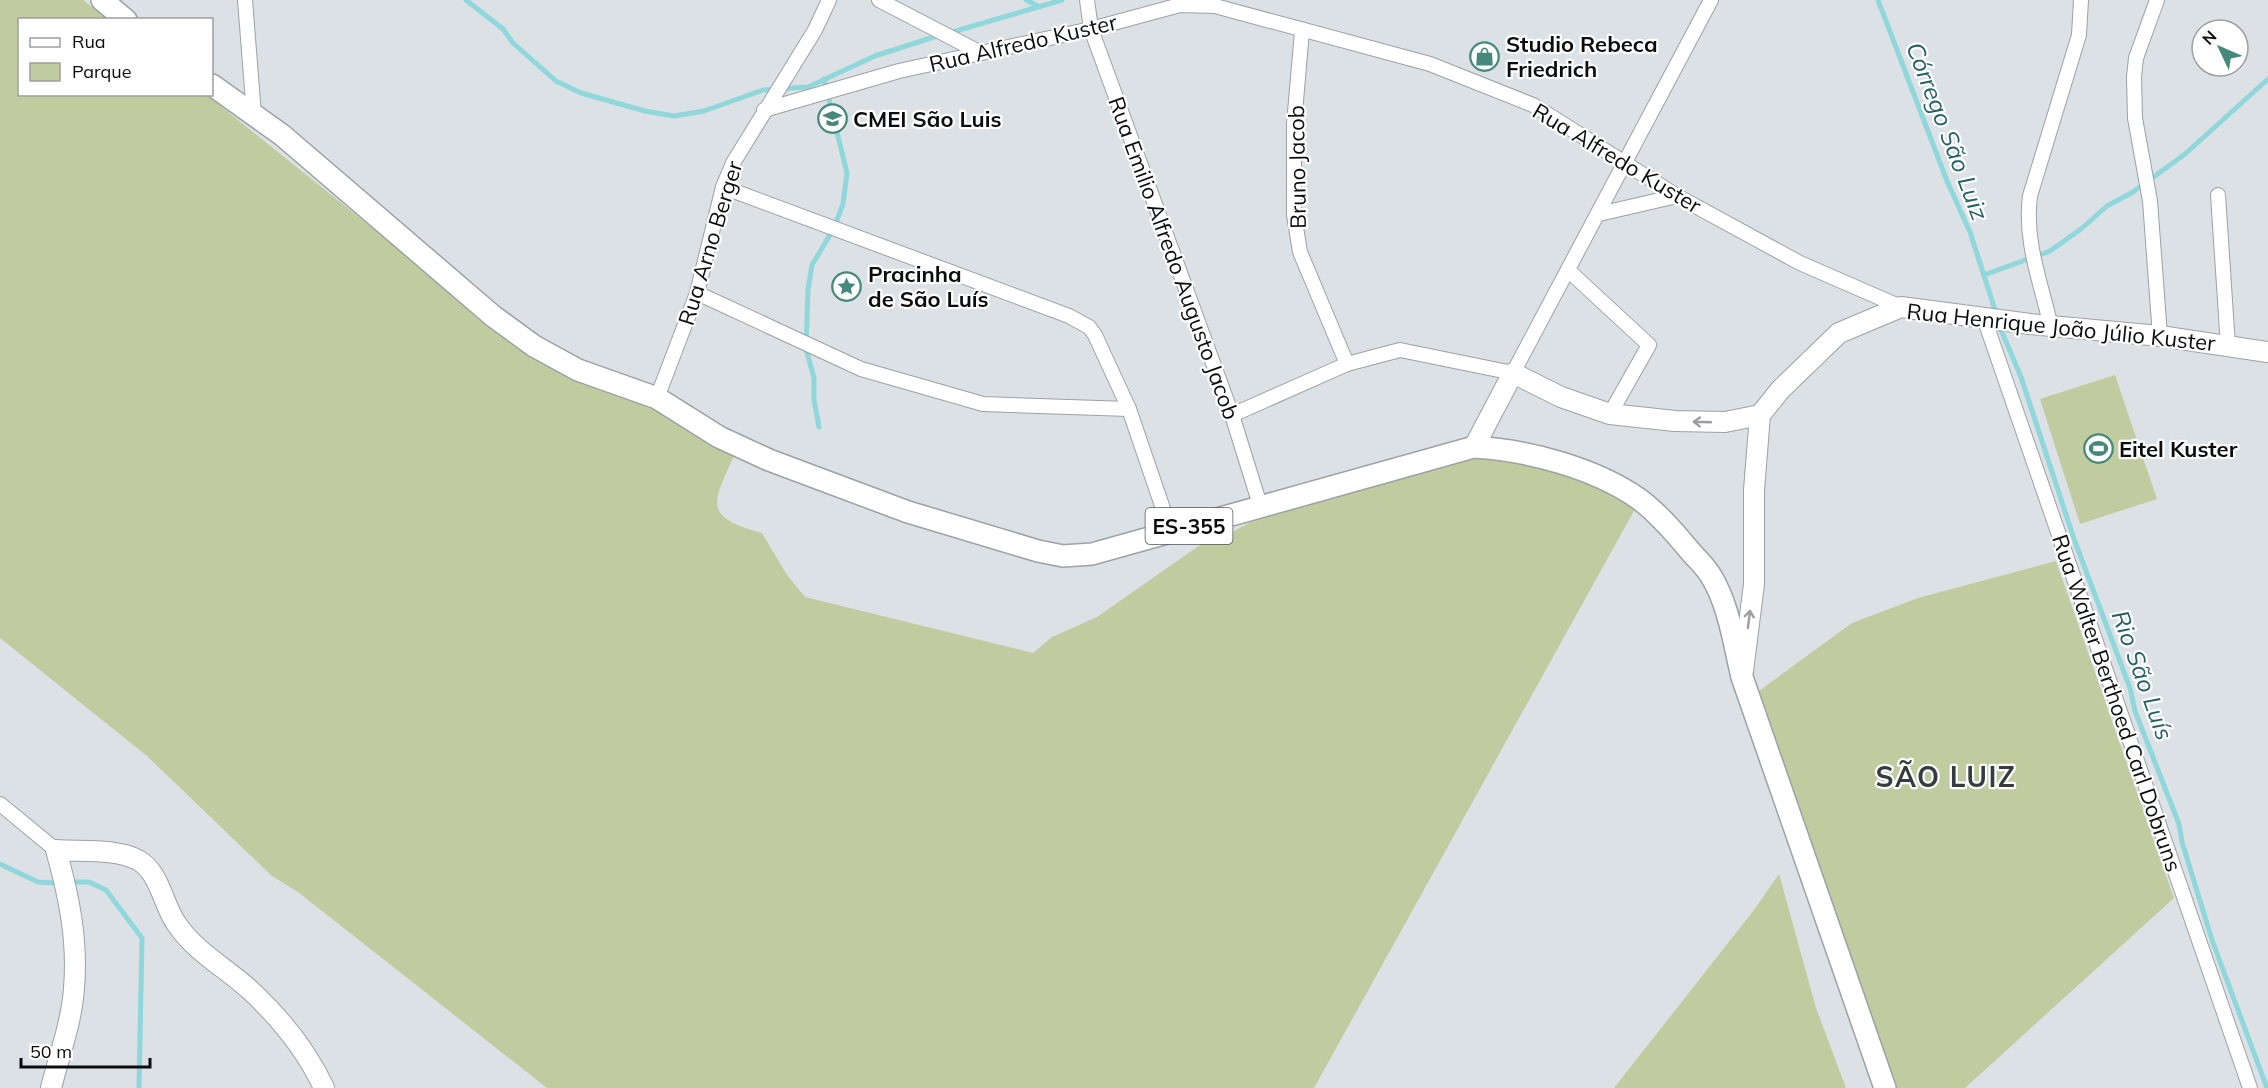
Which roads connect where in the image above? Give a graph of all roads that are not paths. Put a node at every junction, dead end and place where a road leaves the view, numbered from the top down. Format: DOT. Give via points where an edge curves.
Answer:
graph roads {
  1 [pos="102,0"];
  2 [pos="245,0"];
  3 [pos="829,0"];
  4 [pos="879,0"];
  5 [pos="1711,0"];
  6 [pos="2081,0"];
  7 [pos="2157,0"];
  8 [pos="1088,6"];
  9 [pos="124,18"];
  10 [pos="1091,29"];
  11 [pos="1302,31"];
  12 [pos="979,52"];
  13 [pos="213,86"];
  14 [pos="764,110"];
  15 [pos="254,115"];
  16 [pos="1625,165"];
  17 [pos="723,187"];
  18 [pos="2218,195"];
  19 [pos="1677,196"];
  20 [pos="1599,214"];
  21 [pos="1569,271"];
  22 [pos="697,293"];
  23 [pos="1901,307"];
  24 [pos="1987,318"];
  25 [pos="2051,327"];
  26 [pos="2160,336"];
  27 [pos="2228,346"];
  28 [pos="2268,352"];
  29 [pos="1347,364"];
  30 [pos="1513,374"];
  31 [pos="657,398"];
  32 [pos="1129,408"];
  33 [pos="1610,414"];
  34 [pos="1232,415"];
  35 [pos="1760,415"];
  36 [pos="1474,447"];
  37 [pos="1260,505"];
  38 [pos="1172,532"];
  39 [pos="1742,676"];
  40 [pos="0,804"];
  41 [pos="56,850"];
  42 [pos="51,1088"];
  43 [pos="324,1088"];
  44 [pos="1885,1088"];
  45 [pos="2250,1088"];
  1 -- 9 [label="main road"];
  2 -- 15 [label="street"];
  3 -- 14 [label="street, Rua Arno Berger"];
  4 -- 12 [label="street"];
  5 -- 16 [label="street"];
  6 -- 25 [label="street" via="2076,45 2030,196 2027,218"];
  7 -- 26 [label="street" via="2136,58 2134,77 2135,118 2150,201"];
  8 -- 10 [label="street, Rua Emilio Alfredo Augusto Jacob"];
  10 -- 11 [label="street, Rua Alfredo Kuster" via="1199,4 1238,11"];
  10 -- 12 [label="street, Rua Alfredo Kuster"];
  10 -- 34 [label="street, Rua Emilio Alfredo Augusto Jacob"];
  11 -- 16 [label="street, Rua Alfredo Kuster" via="1430,64 1533,105"];
  11 -- 29 [label="street, Bruno Jacob" via="1294,124 1294,215 1300,252"];
  12 -- 14 [label="street, Rua Alfredo Kuster"];
  13 -- 15 [label="main road, ES-355"];
  14 -- 17 [label="street, Rua Arno Berger"];
  15 -- 31 [label="main road, ES-355" via="308,156 493,316 534,345 578,370"];
  16 -- 19 [label="street, Rua Alfredo Kuster"];
  16 -- 20 [label="street"];
  17 -- 22 [label="street, Rua Arno Berger"];
  17 -- 32 [label="street" via="1081,322 1095,335"];
  18 -- 27 [label="street"];
  19 -- 20 [label="street"];
  19 -- 23 [label="street, Rua Alfredo Kuster" via="1800,263"];
  20 -- 21 [label="street"];
  21 -- 30 [label="street"];
  21 -- 33 [label="street" via="1650,345"];
  22 -- 31 [label="street, Rua Arno Berger"];
  22 -- 32 [label="street" via="861,369 983,404"];
  23 -- 24 [label="street, Rua Henrique João Júlio Kuster"];
  23 -- 35 [label="street, Rua Henrique João Júlio Kuster" via="1839,333"];
  24 -- 25 [label="street, Rua Henrique João Júlio Kuster"];
  24 -- 45 [label="street, Rua Walter Berthoed Carl Dobruns"];
  25 -- 26 [label="street, Rua Henrique João Júlio Kuster"];
  26 -- 27 [label="street, Rua Henrique João Júlio Kuster"];
  27 -- 28 [label="street, Rua Henrique João Júlio Kuster"];
  29 -- 30 [label="street" via="1400,350"];
  29 -- 34 [label="street"];
  30 -- 33 [label="street"];
  30 -- 36 [label="street"];
  31 -- 38 [label="main road, ES-355" via="719,437 769,460 908,512 1038,551 1063,556 1092,554"];
  32 -- 38 [label="street"];
  35 -- 33 [label="street, one-way" via="1725,422"];
  34 -- 37 [label="street, Rua Emilio Alfredo Augusto Jacob"];
  39 -- 35 [label="street, one-way" via="1754,584 1754,490"];
  36 -- 37 [label="main road, ES-355"];
  36 -- 39 [label="main road, ES-355" via="1550,461 1603,478 1640,500 1677,535 1711,576 1727,614"];
  37 -- 38 [label="main road, ES-355"];
  39 -- 44 [label="main road, ES-355"];
  40 -- 41 [label="street"];
  41 -- 42 [label="street" via="75,939 74,980"];
  41 -- 43 [label="street" via="121,854 147,868 176,925 197,949 249,989 280,1022"];
}
